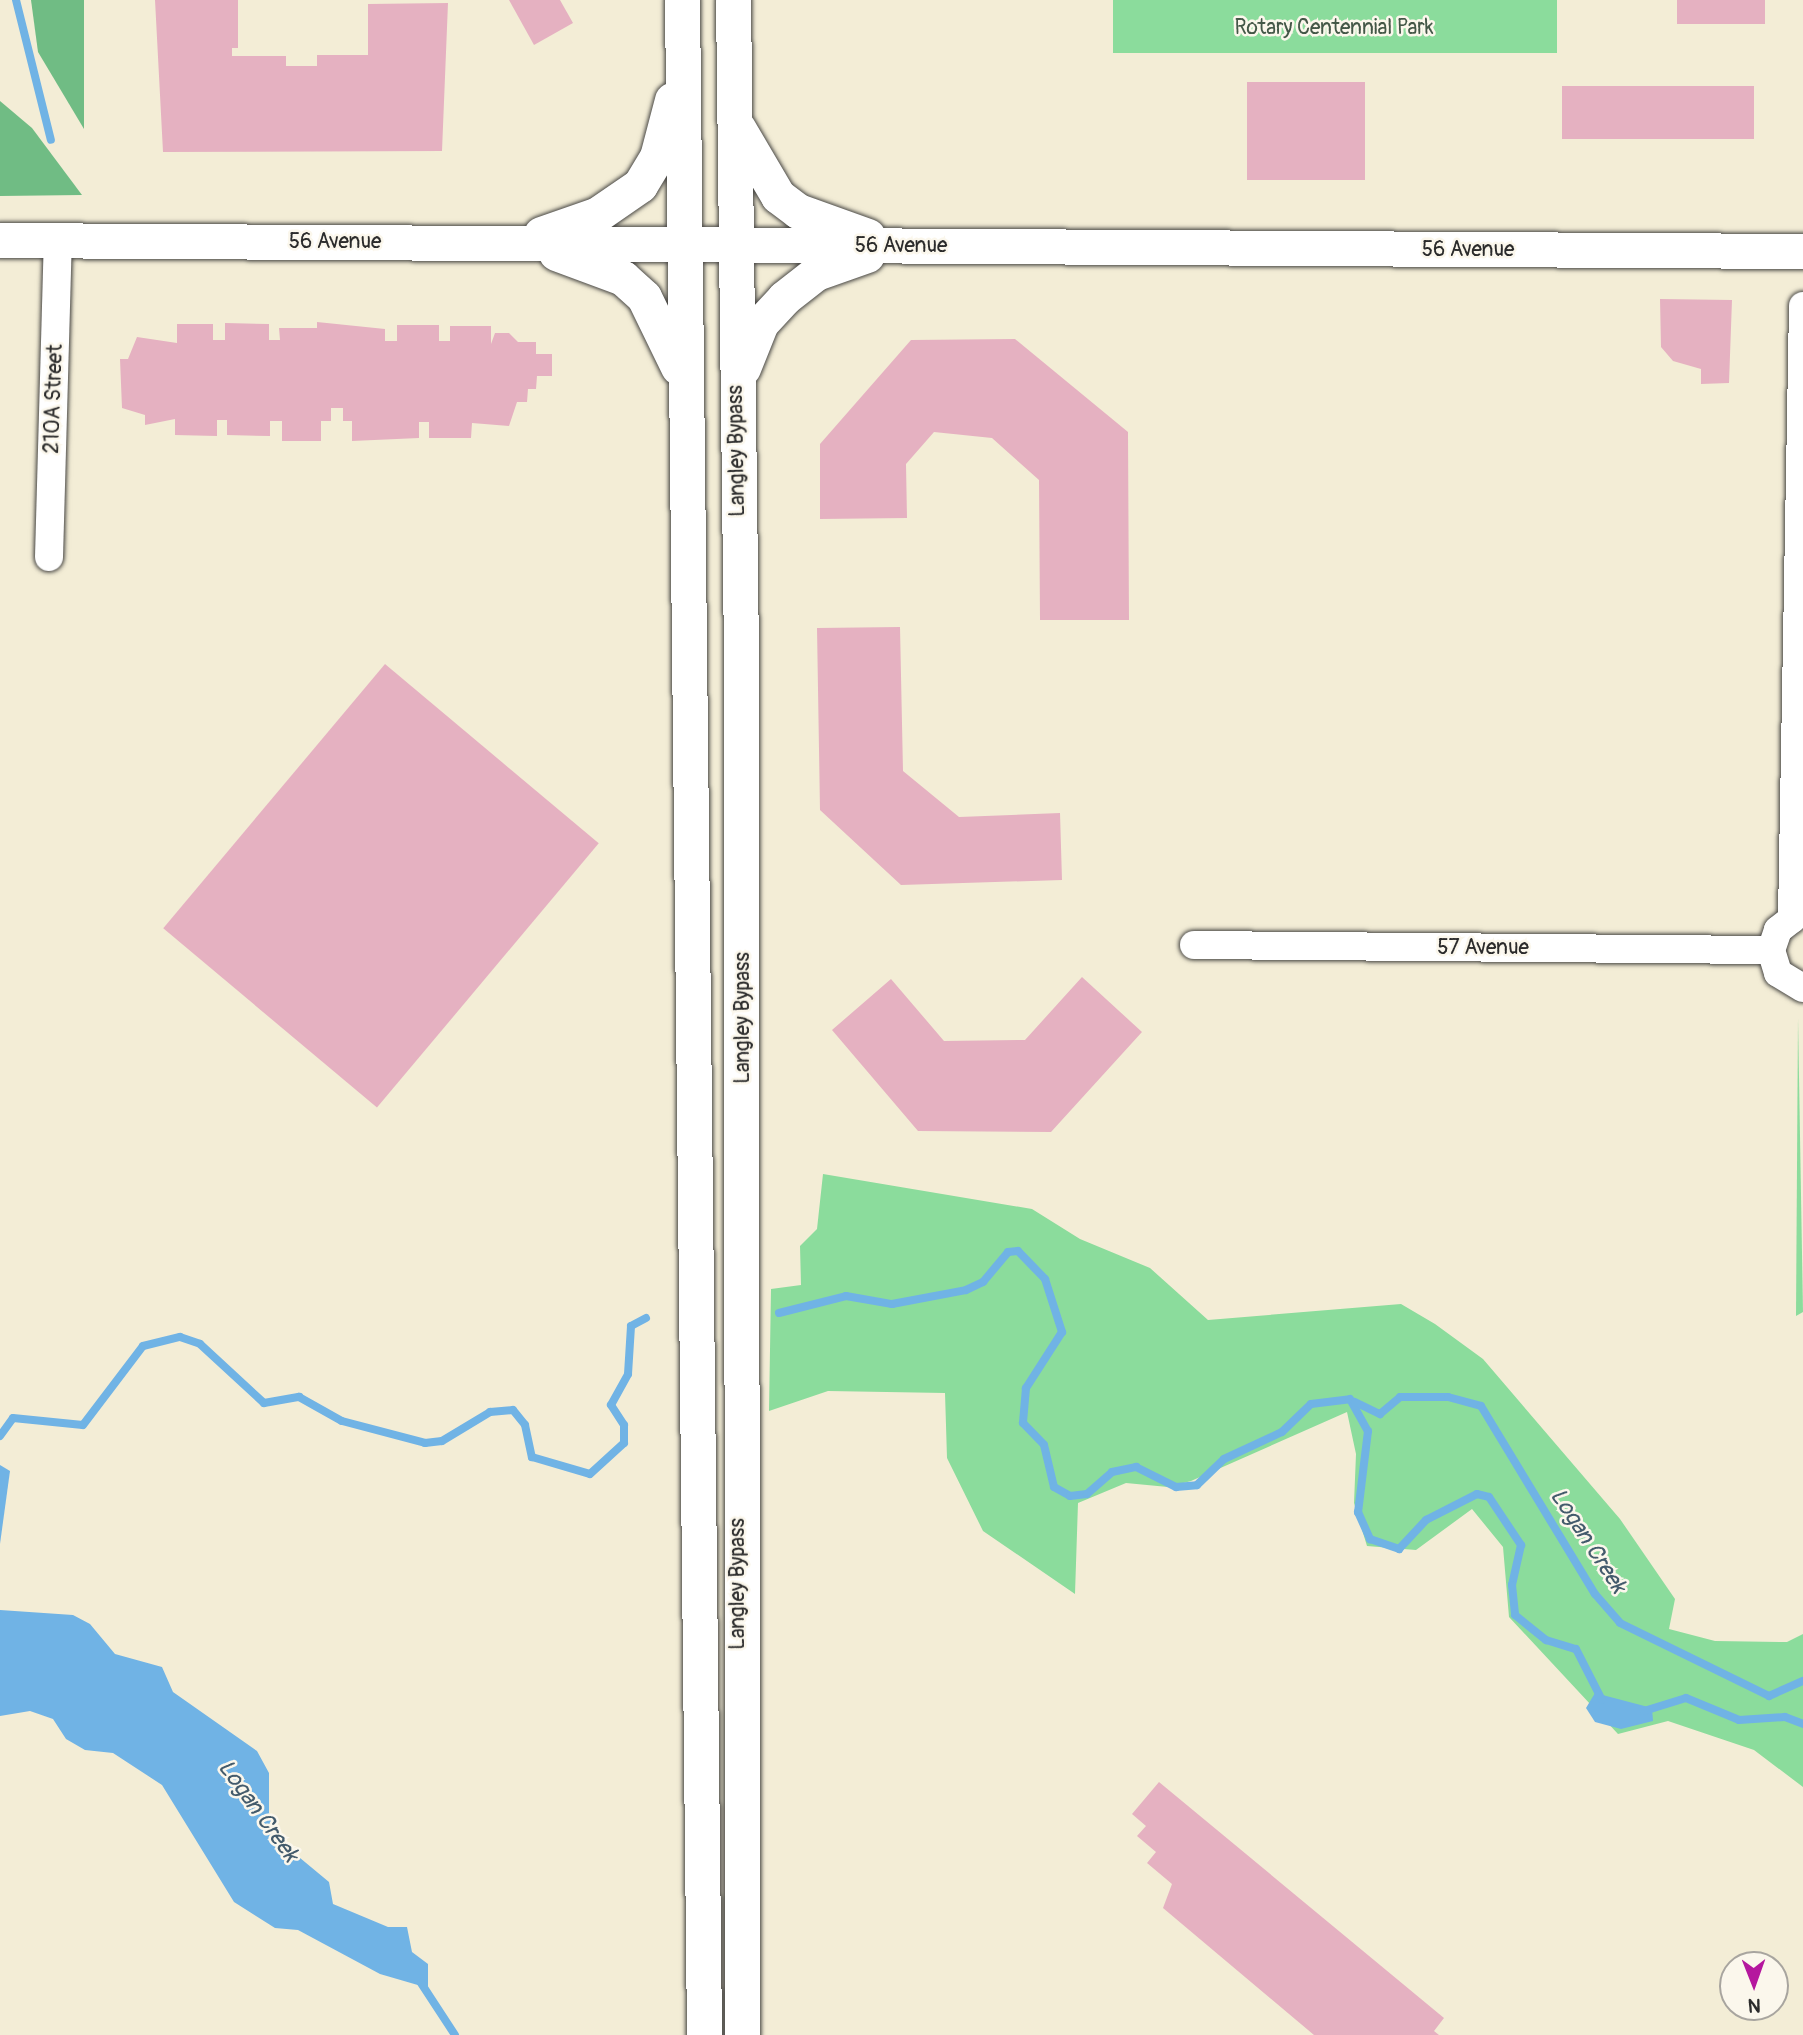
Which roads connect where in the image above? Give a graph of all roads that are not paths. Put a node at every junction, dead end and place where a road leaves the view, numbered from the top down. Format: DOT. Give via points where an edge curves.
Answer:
graph roads {
  1 [pos="682,0"];
  2 [pos="733,0"];
  3 [pos="683,49"];
  4 [pos="734,121"];
  5 [pos="0,240"];
  6 [pos="58,240"];
  7 [pos="519,243"];
  8 [pos="685,244"];
  9 [pos="735,245"];
  10 [pos="901,246"];
  11 [pos="1803,251"];
  12 [pos="1803,306"];
  13 [pos="687,398"];
  14 [pos="736,400"];
  15 [pos="49,557"];
  16 [pos="1194,945"];
  17 [pos="1771,950"];
  18 [pos="1803,988"];
  19 [pos="704,2035"];
  20 [pos="742,2035"];
  1 -- 3 [label="main road, Langley Bypass"];
  2 -- 4 [label="main road, Langley Bypass"];
  3 -- 7 [label="main road" via="657,157 640,185 598,214"];
  3 -- 8 [label="main road, Langley Bypass"];
  4 -- 9 [label="main road, Langley Bypass"];
  4 -- 10 [label="main road" via="752,161 778,196 809,215"];
  5 -- 6 [label="main road, 56 Avenue"];
  6 -- 7 [label="main road, 56 Avenue"];
  6 -- 15 [label="street, 210A Street"];
  7 -- 8 [label="main road, 56 Avenue"];
  7 -- 13 [label="main road" via="593,263 644,297 675,355"];
  8 -- 9 [label="main road, 56 Avenue"];
  8 -- 13 [label="main road, Langley Bypass"];
  9 -- 10 [label="main road, 56 Avenue"];
  9 -- 14 [label="main road, Langley Bypass"];
  10 -- 11 [label="main road, 56 Avenue"];
  10 -- 14 [label="main road" via="841,261 784,298 748,348"];
  12 -- 17 [label="street" via="1792,919 1778,930"];
  13 -- 19 [label="main road, Langley Bypass"];
  14 -- 20 [label="main road, Langley Bypass"];
  16 -- 17 [label="street, 57 Avenue"];
  17 -- 18 [label="street" via="1778,973"];
}
